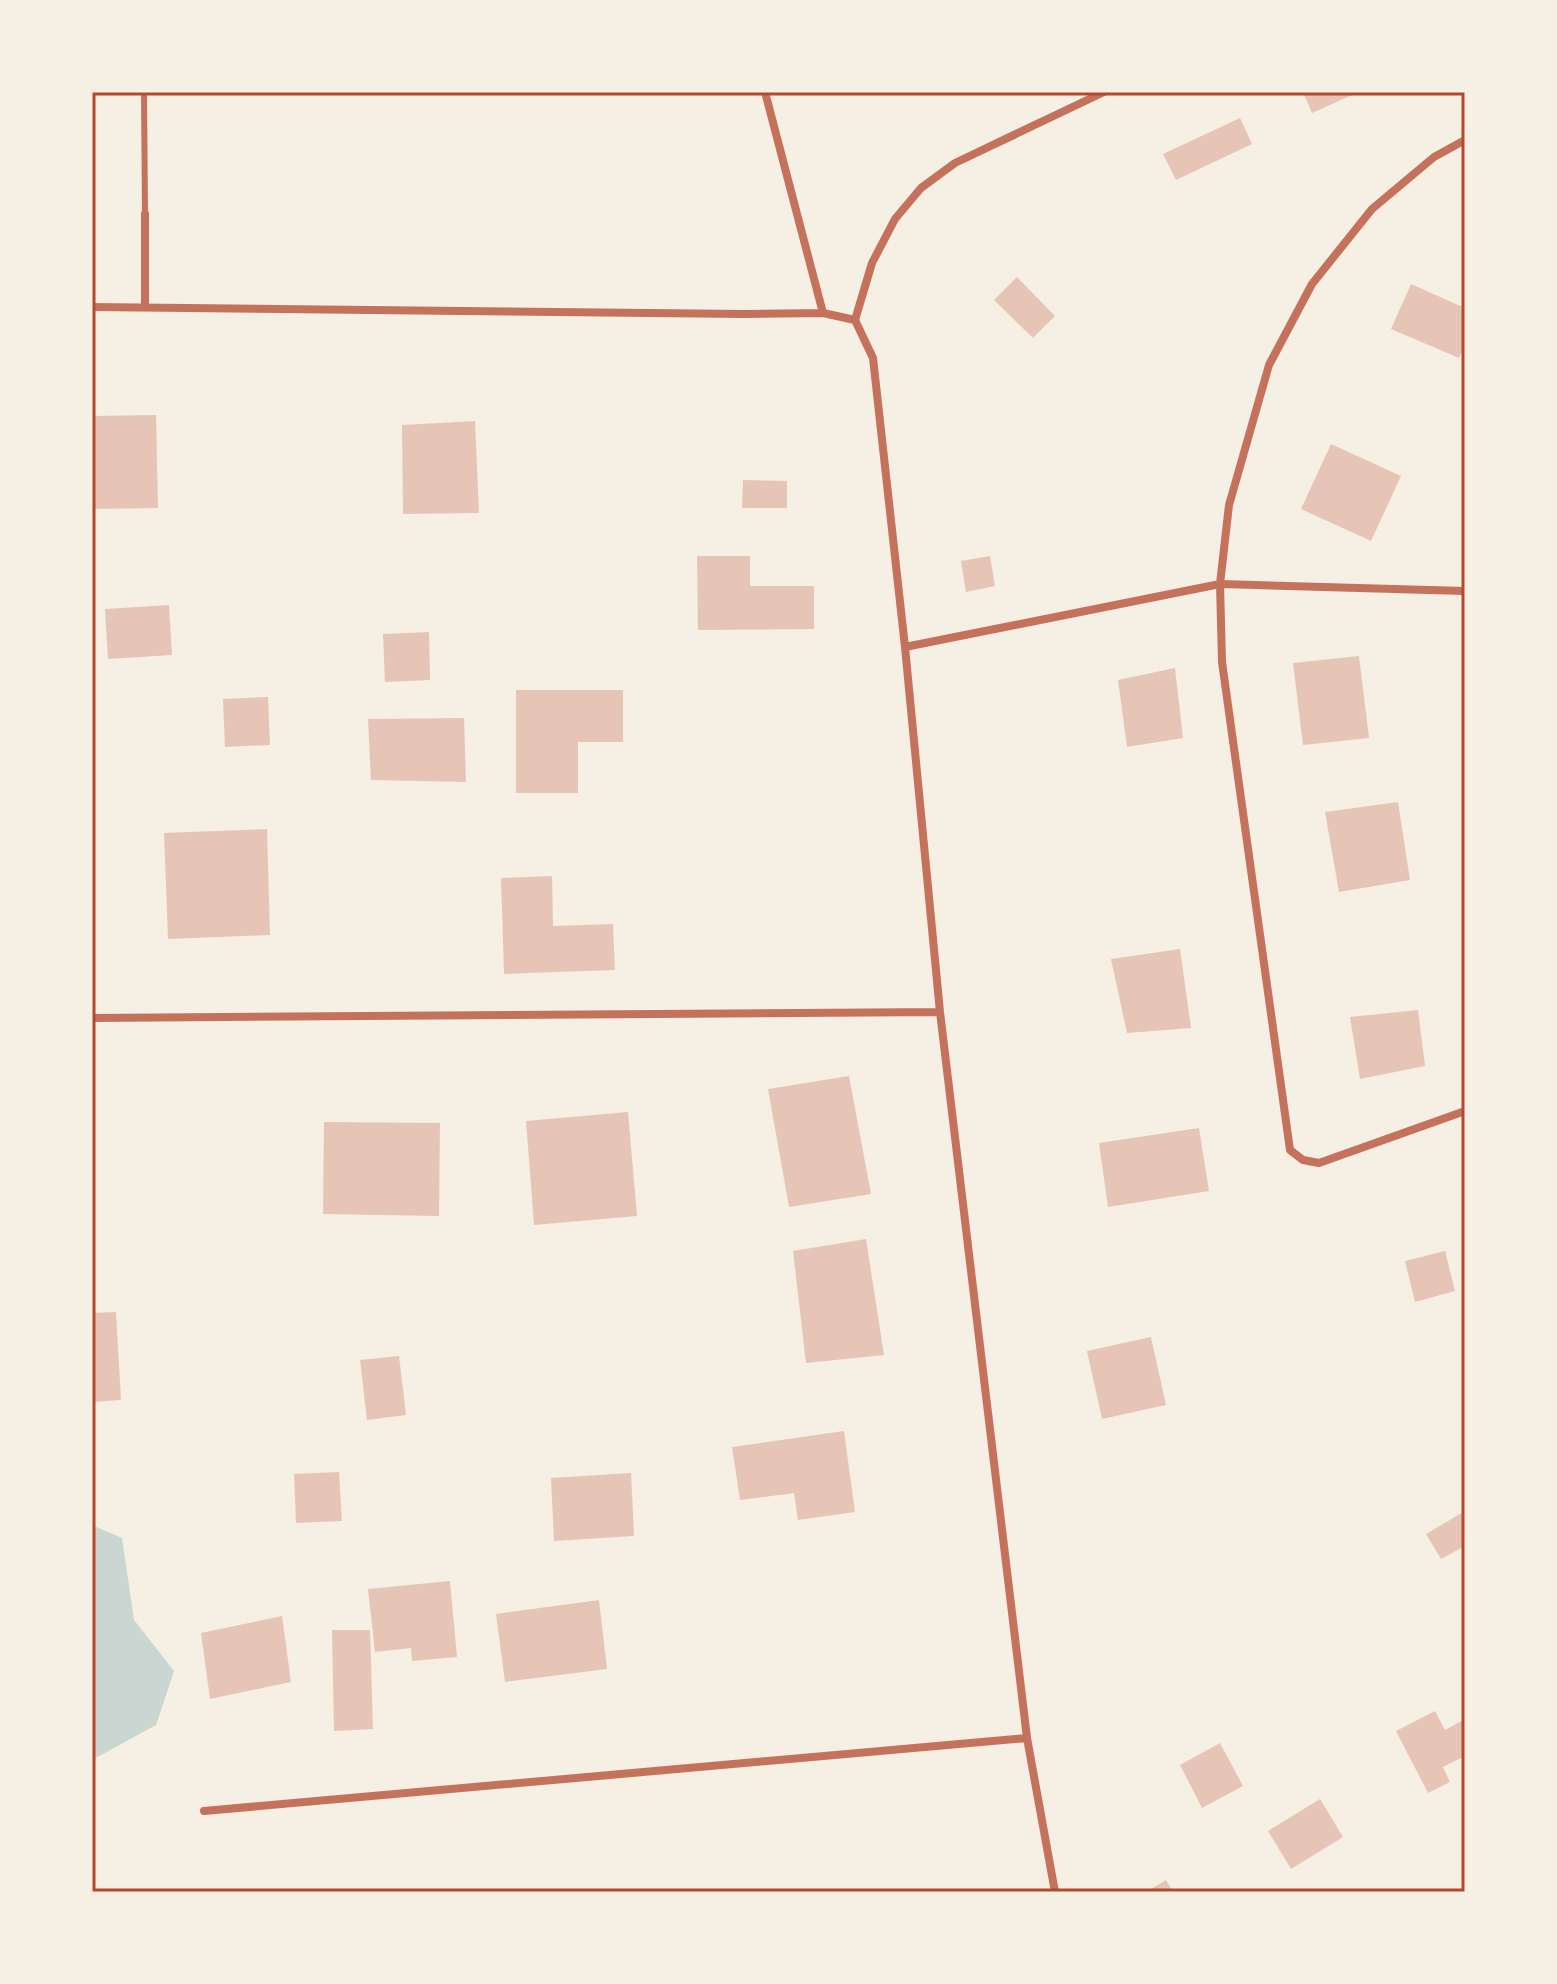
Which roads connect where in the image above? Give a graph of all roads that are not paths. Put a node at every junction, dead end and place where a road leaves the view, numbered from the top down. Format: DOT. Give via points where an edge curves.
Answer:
graph roads {
  1 [pos="144,92"];
  2 [pos="765,92"];
  3 [pos="1104,92"];
  4 [pos="1465,140"];
  5 [pos="145,214"];
  6 [pos="145,306"];
  7 [pos="92,307"];
  8 [pos="823,313"];
  9 [pos="855,320"];
  10 [pos="1220,584"];
  11 [pos="1465,591"];
  12 [pos="905,647"];
  13 [pos="940,1012"];
  14 [pos="92,1018"];
  15 [pos="1465,1111"];
  16 [pos="1027,1738"];
  17 [pos="204,1811"];
  18 [pos="1055,1892"];
  1 -- 5 [label="lane"];
  2 -- 8 [label="street"];
  3 -- 9 [label="street" via="955,163 921,188 895,219 872,263"];
  4 -- 10 [label="street" via="1434,157 1372,209 1312,284 1269,365 1229,505"];
  5 -- 6 [label="street"];
  6 -- 7 [label="street"];
  6 -- 8 [label="street"];
  8 -- 9 [label="street"];
  9 -- 12 [label="street" via="873,358"];
  10 -- 11 [label="street"];
  10 -- 12 [label="street"];
  10 -- 15 [label="street" via="1222,662 1290,1150 1319,1163"];
  12 -- 13 [label="street"];
  13 -- 14 [label="street"];
  13 -- 16 [label="street"];
  16 -- 17 [label="street"];
  16 -- 18 [label="street"];
}
